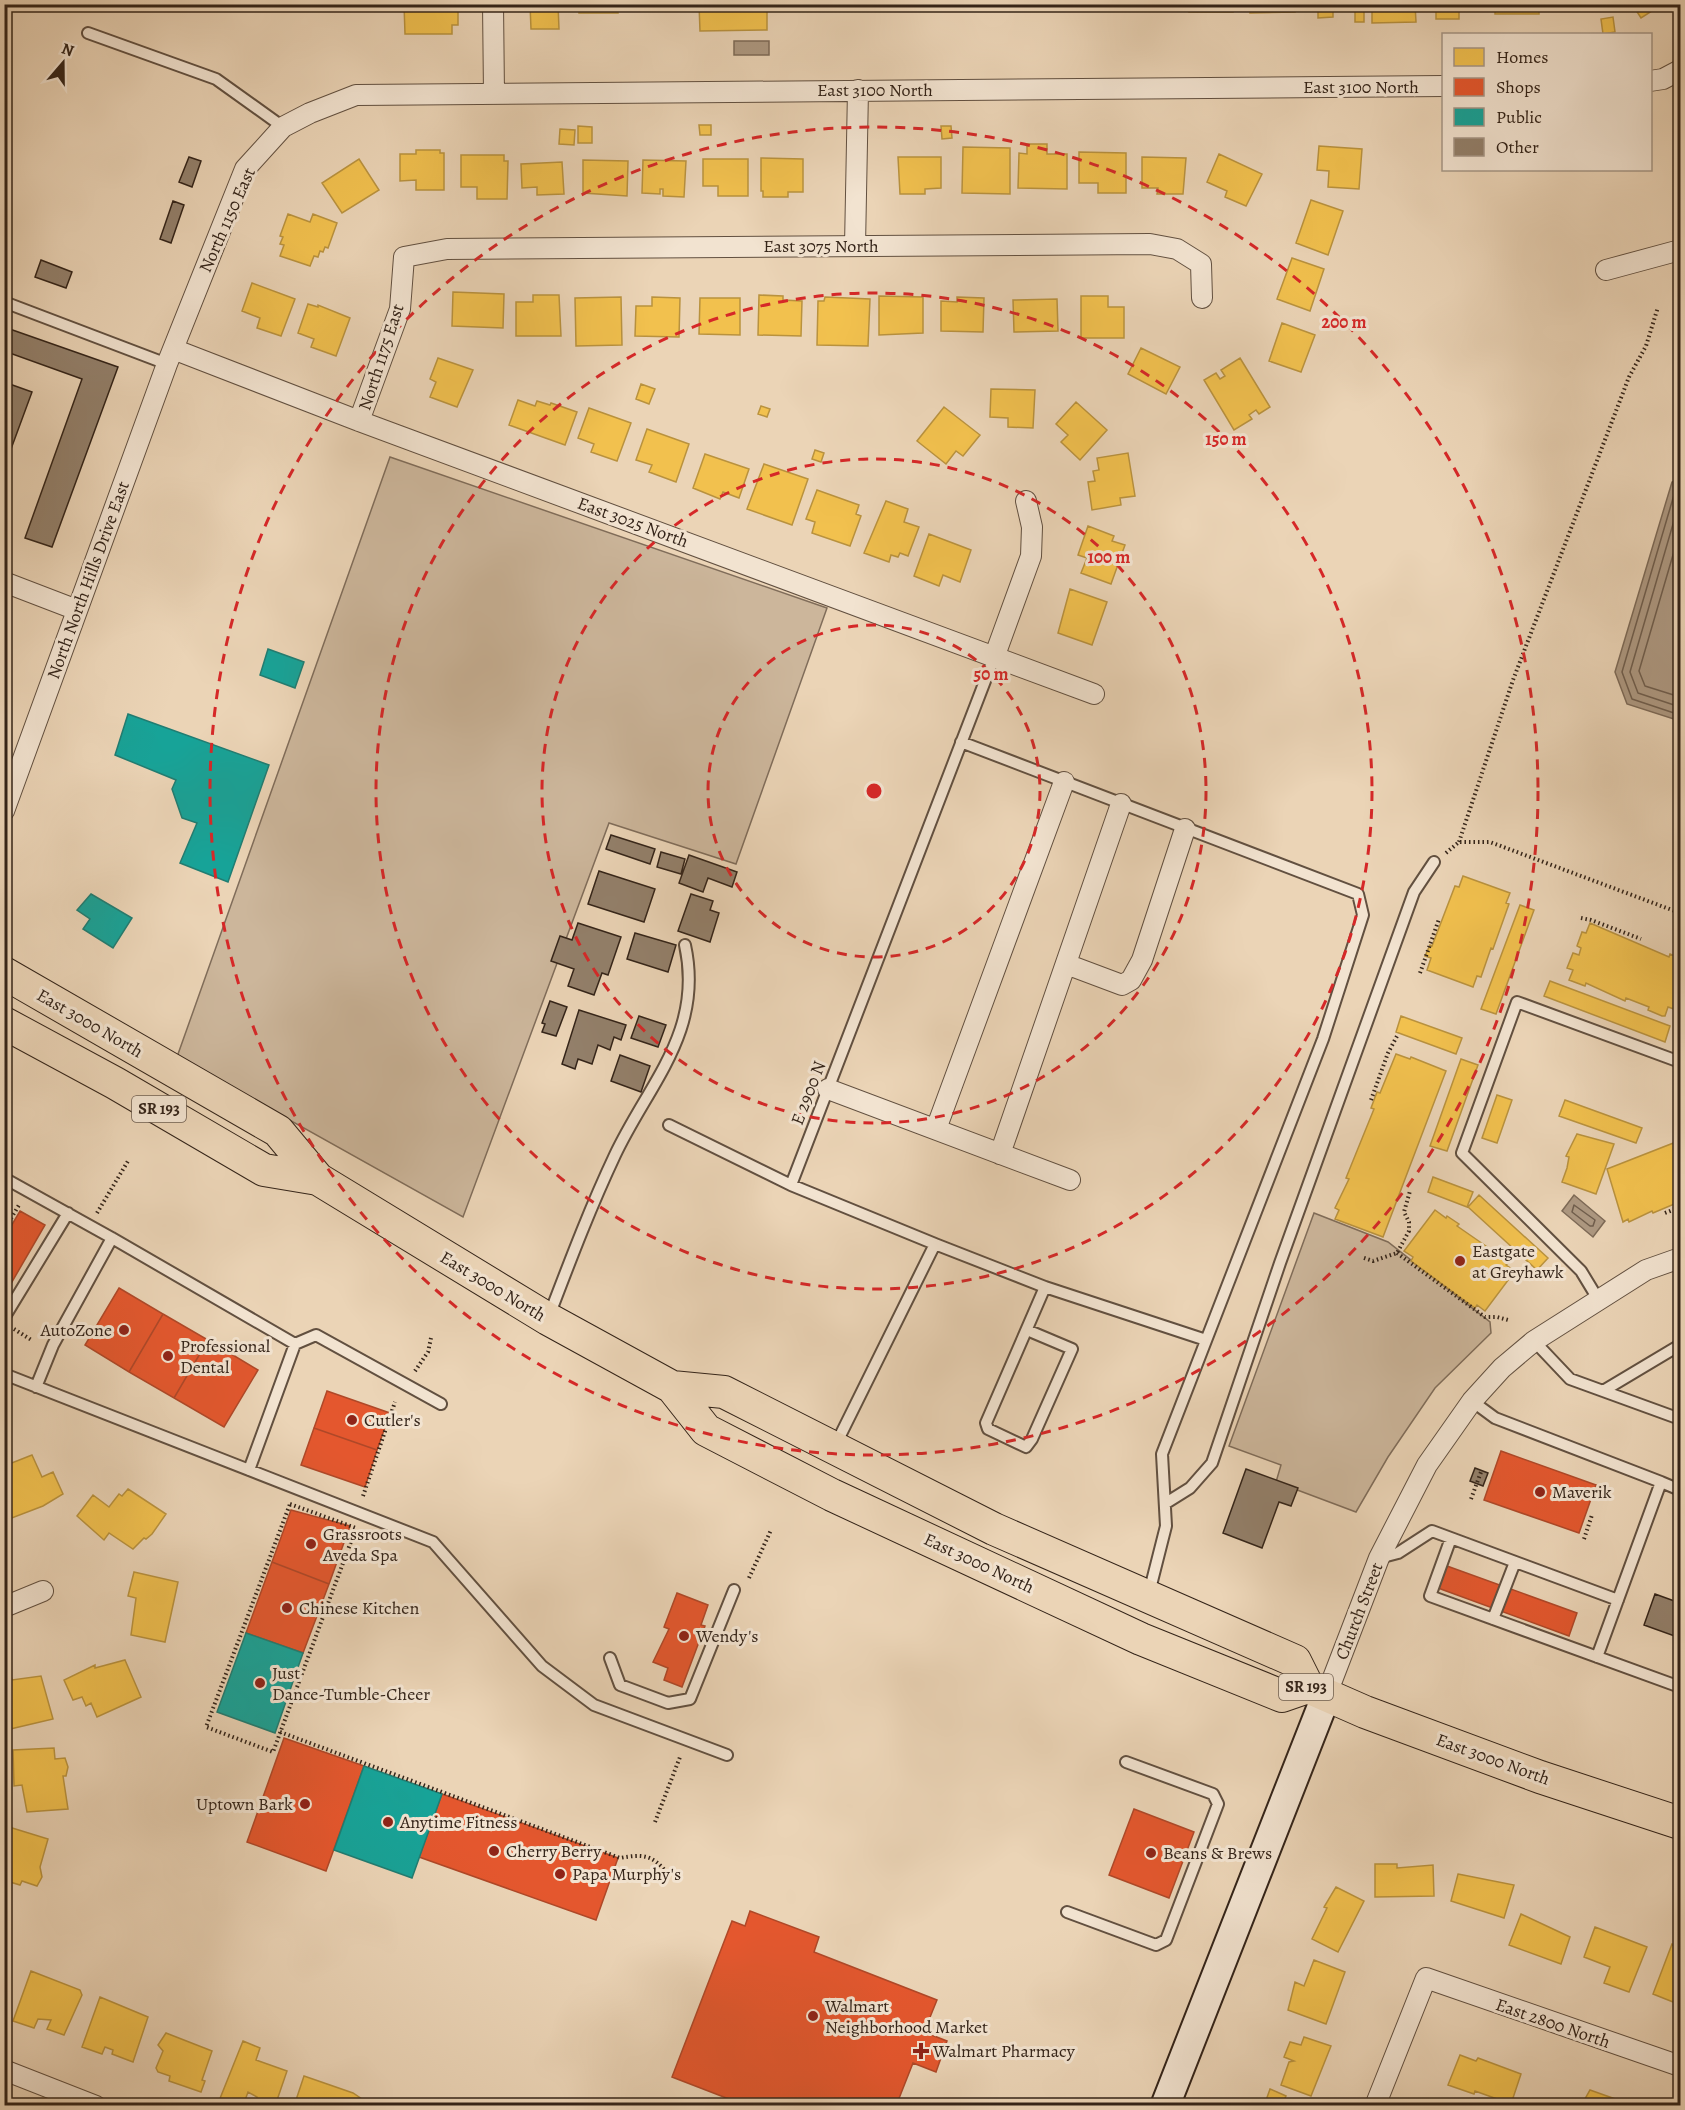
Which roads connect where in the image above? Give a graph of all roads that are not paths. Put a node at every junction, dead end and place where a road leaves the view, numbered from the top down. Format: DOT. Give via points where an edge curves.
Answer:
graph roads {
  1 [pos="493,4"];
  2 [pos="88,33"];
  3 [pos="1680,70"];
  4 [pos="1652,81"];
  5 [pos="1442,86"];
  6 [pos="858,90"];
  7 [pos="494,94"];
  8 [pos="310,113"];
  9 [pos="284,127"];
  10 [pos="855,246"];
  11 [pos="1680,250"];
  12 [pos="404,257"];
  13 [pos="1606,270"];
  14 [pos="1202,297"];
  15 [pos="4,302"];
  16 [pos="170,356"];
  17 [pos="359,421"];
  18 [pos="1026,501"];
  19 [pos="4,582"];
  20 [pos="77,610"];
  21 [pos="995,656"];
  22 [pos="1094,694"];
  23 [pos="962,742"];
  24 [pos="1064,782"];
  25 [pos="1121,804"];
  26 [pos="4,811"];
  27 [pos="1185,829"];
  28 [pos="1434,862"];
  29 [pos="685,945"];
  30 [pos="1066,964"];
  31 [pos="4,974"];
  32 [pos="4,999"];
  33 [pos="4,1023"];
  34 [pos="1680,1062"];
  35 [pos="828,1089"];
  36 [pos="669,1125"];
  37 [pos="936,1129"];
  38 [pos="1000,1154"];
  39 [pos="308,1167"];
  40 [pos="4,1178"];
  41 [pos="1070,1180"];
  42 [pos="791,1185"];
  43 [pos="68,1213"];
  44 [pos="112,1238"];
  45 [pos="935,1244"];
  46 [pos="1680,1258"];
  47 [pos="1045,1287"];
  48 [pos="1598,1299"];
  49 [pos="4,1318"];
  50 [pos="548,1319"];
  51 [pos="1027,1330"];
  52 [pos="1206,1340"];
  53 [pos="1534,1341"];
  54 [pos="295,1344"];
  55 [pos="1680,1345"];
  56 [pos="4,1374"];
  57 [pos="36,1387"];
  58 [pos="672,1387"];
  59 [pos="1603,1391"];
  60 [pos="1472,1401"];
  61 [pos="441,1404"];
  62 [pos="1680,1419"];
  63 [pos="834,1449"];
  64 [pos="249,1470"];
  65 [pos="1661,1482"];
  66 [pos="1680,1490"];
  67 [pos="1166,1503"];
  68 [pos="1451,1538"];
  69 [pos="1379,1558"];
  70 [pos="1515,1562"];
  71 [pos="734,1590"];
  72 [pos="43,1591"];
  73 [pos="1149,1596"];
  74 [pos="1618,1600"];
  75 [pos="4,1607"];
  76 [pos="1493,1619"];
  77 [pos="1597,1657"];
  78 [pos="610,1658"];
  79 [pos="1680,1687"];
  80 [pos="1317,1691"];
  81 [pos="727,1755"];
  82 [pos="1126,1762"];
  83 [pos="1680,1823"];
  84 [pos="1067,1912"];
  85 [pos="1680,2066"];
  86 [pos="4,2070"];
  87 [pos="96,2106"];
  88 [pos="1165,2106"];
  89 [pos="1375,2106"];
  1 -- 7 [label="street"];
  2 -- 9 [label="lane" via="216,79"];
  3 -- 4 [label="street"];
  5 -- 6 [label="street, East 3100 North"];
  6 -- 7 [label="street, East 3100 North"];
  6 -- 10 [label="street"];
  7 -- 8 [label="street, East 3100 North" via="356,95"];
  8 -- 9 [label="street, North 1150 East"];
  9 -- 16 [label="street, North 1150 East" via="245,169"];
  10 -- 12 [label="street, East 3075 North" via="447,249"];
  10 -- 14 [label="street, East 3075 North" via="1150,244 1176,249 1201,264"];
  11 -- 13 [label="street"];
  12 -- 17 [label="street, North 1175 East" via="400,309"];
  15 -- 16 [label="lane"];
  16 -- 17 [label="street, East 3025 North"];
  16 -- 20 [label="street, North North Hills Drive East"];
  17 -- 21 [label="street, East 3025 North"];
  18 -- 21 [label="street" via="1032,527 1031,556"];
  19 -- 20 [label="street"];
  20 -- 26 [label="street, North North Hills Drive East"];
  21 -- 22 [label="street, East 3025 North"];
  21 -- 23 [label="lane, E 2900 N"];
  23 -- 24 [label="lane"];
  23 -- 35 [label="lane, E 2900 N"];
  24 -- 25 [label="lane"];
  24 -- 37 [label="street"];
  25 -- 27 [label="lane"];
  25 -- 30 [label="street"];
  27 -- 30 [label="street" via="1142,960 1131,980 1122,985"];
  27 -- 52 [label="lane" via="1358,894 1363,915 1323,1039"];
  28 -- 67 [label="lane" via="1414,892 1212,1463 1190,1488"];
  29 -- 50 [label="lane" via="690,970 684,1018 676,1044 616,1152 583,1224"];
  30 -- 38 [label="street"];
  31 -- 39 [label="main road, East 3000 North / SR 193" via="278,1131"];
  32 -- 39 [label="main road" via="252,1142"];
  33 -- 39 [label="main road, East 3000 North / SR 193" via="264,1170"];
  34 -- 48 [label="lane" via="1517,1002 1462,1153 1581,1271"];
  35 -- 37 [label="street"];
  35 -- 42 [label="lane, E 2900 N"];
  36 -- 42 [label="lane"];
  37 -- 38 [label="street"];
  38 -- 41 [label="street"];
  39 -- 50 [label="main road, East 3000 North / SR 193"];
  40 -- 43 [label="lane"];
  42 -- 45 [label="lane"];
  43 -- 44 [label="lane"];
  43 -- 49 [label="lane"];
  44 -- 54 [label="lane"];
  44 -- 57 [label="lane" via="53,1345"];
  45 -- 47 [label="lane"];
  45 -- 63 [label="lane"];
  46 -- 48 [label="street, Church Street" via="1646,1270"];
  47 -- 51 [label="lane"];
  47 -- 52 [label="lane"];
  48 -- 53 [label="street, Church Street"];
  50 -- 58 [label="main road, East 3000 North / SR 193"];
  51 -- 51 [label="lane" via="986,1423 988,1429 1026,1447 1072,1349"];
  52 -- 67 [label="lane" via="1162,1454"];
  53 -- 59 [label="lane" via="1570,1379"];
  53 -- 60 [label="street, Church Street"];
  54 -- 61 [label="lane" via="316,1335"];
  54 -- 64 [label="lane"];
  55 -- 59 [label="lane"];
  56 -- 57 [label="lane"];
  57 -- 64 [label="lane"];
  58 -- 63 [label="main road, East 3000 North / SR 193" via="723,1392"];
  58 -- 80 [label="main road, East 3000 North / SR 193" via="706,1430 832,1495 1142,1639 1282,1696"];
  59 -- 62 [label="lane"];
  60 -- 65 [label="lane" via="1495,1418"];
  60 -- 69 [label="street, Church Street" via="1427,1464"];
  63 -- 73 [label="main road, East 3000 North / SR 193" via="994,1529"];
  64 -- 81 [label="lane" via="433,1542 542,1666 594,1705"];
  65 -- 66 [label="lane"];
  65 -- 74 [label="lane"];
  67 -- 73 [label="lane" via="1166,1526"];
  68 -- 69 [label="lane" via="1432,1531 1398,1553"];
  68 -- 70 [label="lane"];
  68 -- 76 [label="lane" via="1430,1596"];
  69 -- 80 [label="street, Church Street"];
  70 -- 74 [label="lane"];
  70 -- 76 [label="lane"];
  71 -- 78 [label="lane" via="690,1699 668,1703 620,1685"];
  72 -- 75 [label="street"];
  73 -- 80 [label="main road, East 3000 North / SR 193" via="1295,1661"];
  74 -- 77 [label="lane"];
  76 -- 77 [label="lane"];
  77 -- 79 [label="lane"];
  80 -- 83 [label="main road, East 3000 North / SR 193" via="1540,1777"];
  80 -- 88 [label="street, Church Street"];
  82 -- 84 [label="lane" via="1213,1794 1218,1804 1166,1940 1156,1945"];
  85 -- 89 [label="street, East 2800 North" via="1426,1978"];
  86 -- 87 [label="street"];
}
